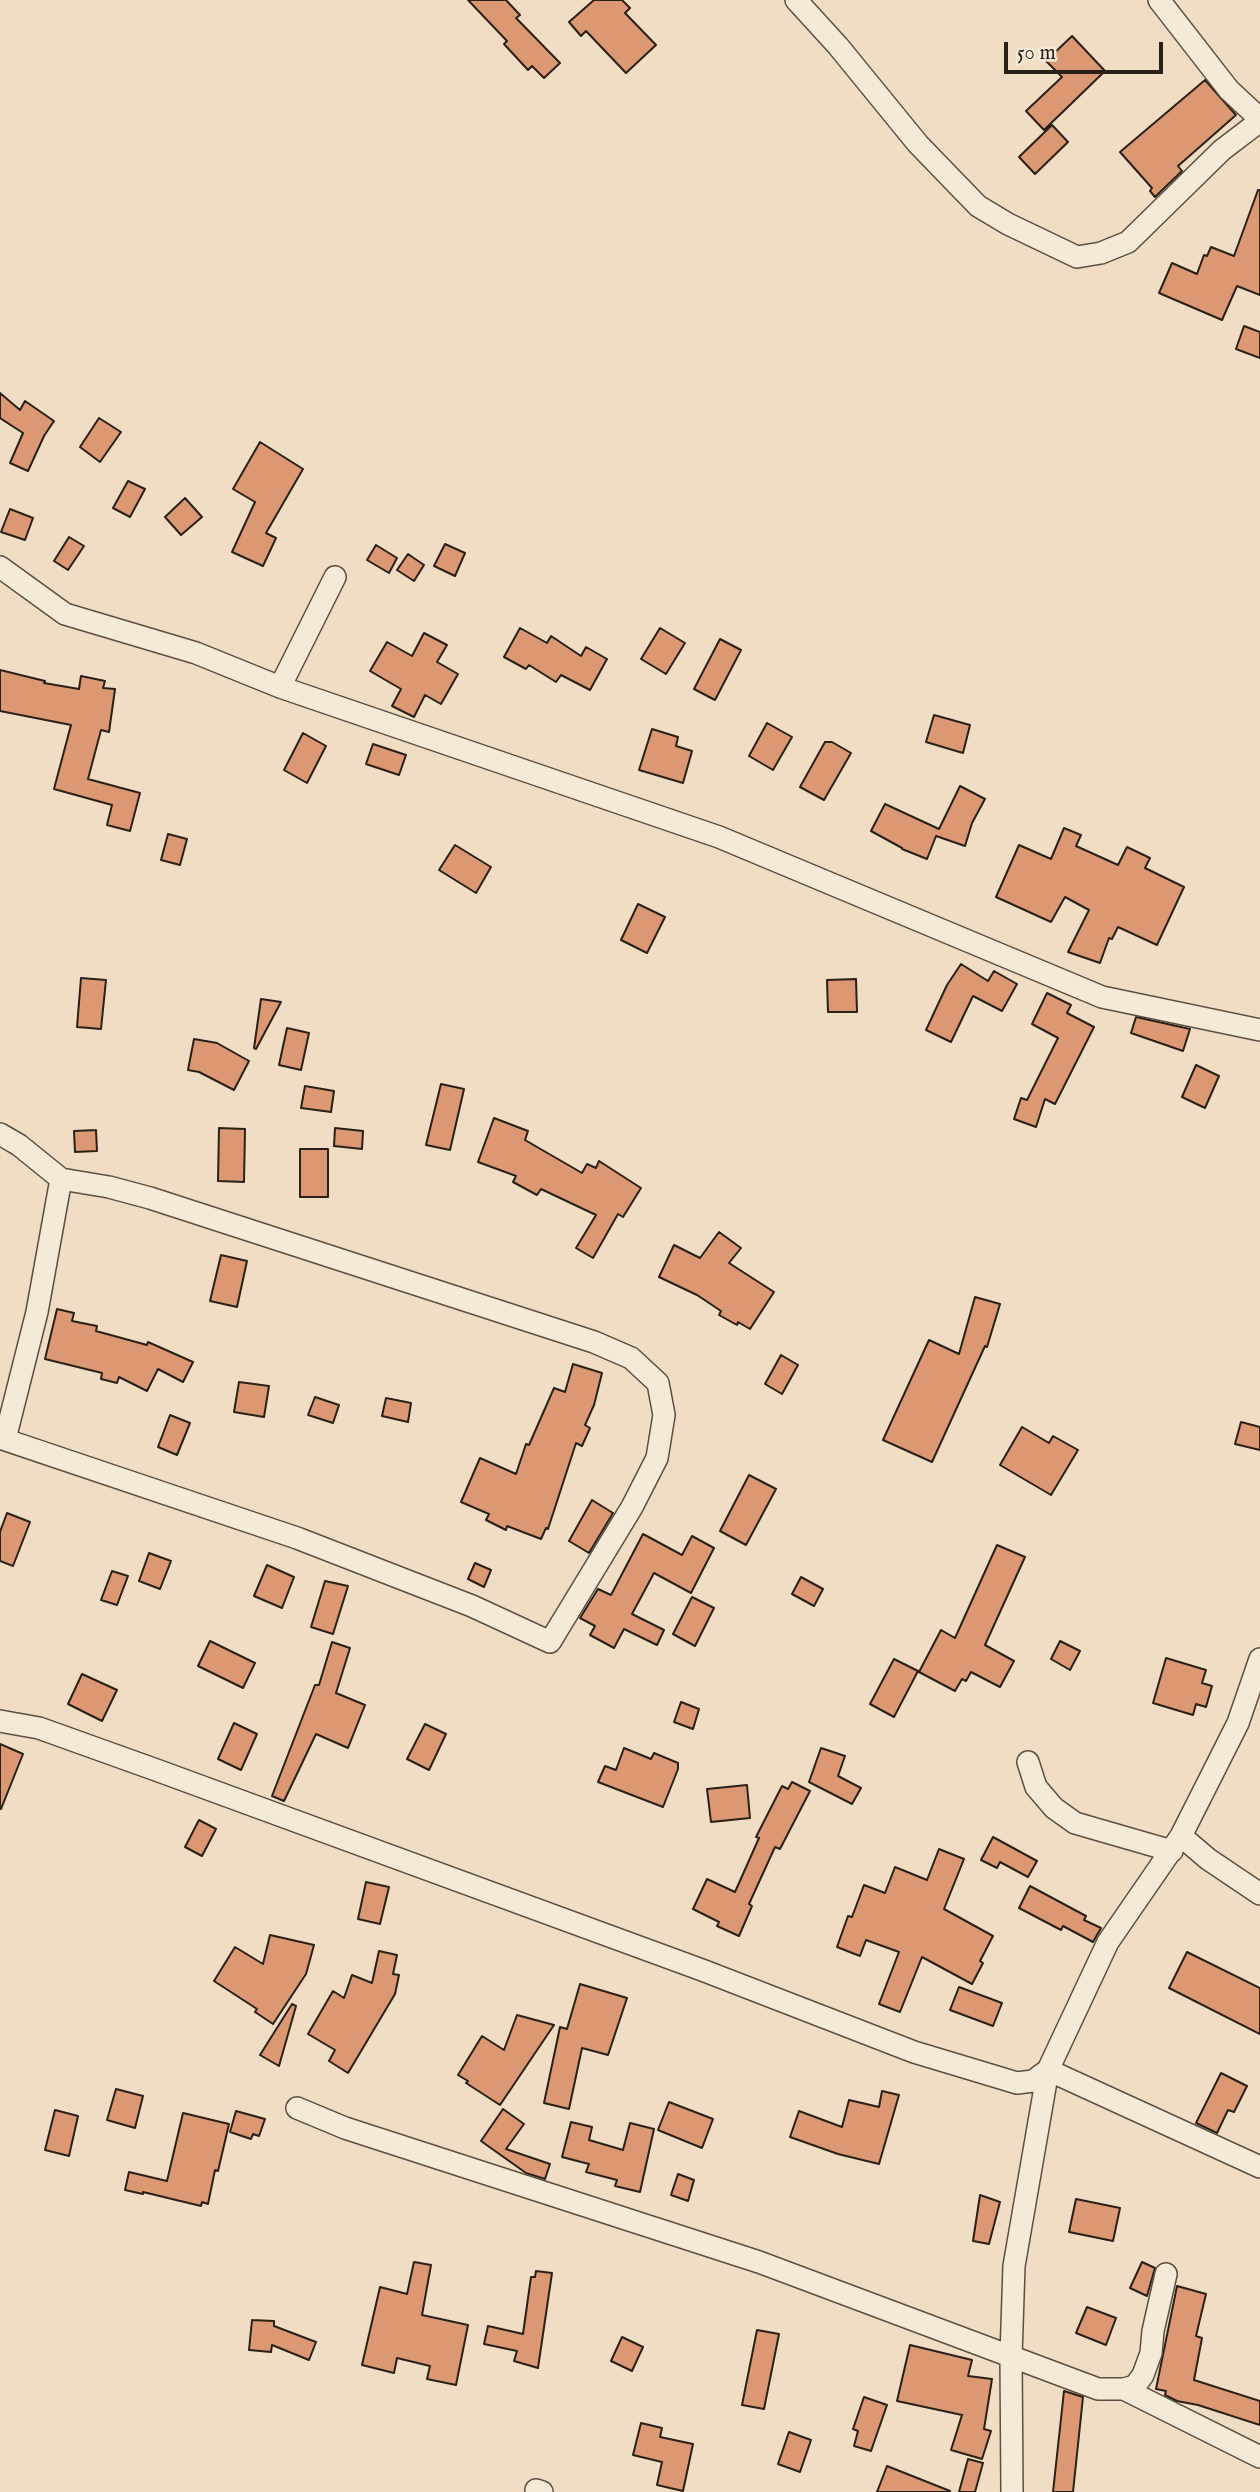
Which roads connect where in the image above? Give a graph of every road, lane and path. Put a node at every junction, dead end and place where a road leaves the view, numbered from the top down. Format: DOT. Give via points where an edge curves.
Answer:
graph roads {
  1 [pos="796,0"];
  2 [pos="1159,0"];
  3 [pos="1257,125"];
  4 [pos="0,567"];
  5 [pos="335,577"];
  6 [pos="280,687"];
  7 [pos="1260,1030"];
  8 [pos="0,1134"];
  9 [pos="61,1179"];
  10 [pos="2,1438"];
  11 [pos="1260,1658"];
  12 [pos="0,1721"];
  13 [pos="1028,1762"];
  14 [pos="1177,1843"];
  15 [pos="1260,1894"];
  16 [pos="1048,2070"];
  17 [pos="297,2108"];
  18 [pos="1260,2167"];
  19 [pos="1166,2274"];
  20 [pos="1011,2356"];
  21 [pos="1124,2389"];
  22 [pos="1260,2457"];
  23 [pos="1012,2492"];
  1 -- 3 [label="street" via="918,144 978,206 1077,257 1128,242 1201,169"];
  2 -- 3 [label="street"];
  4 -- 6 [label="street" via="65,614 196,653"];
  5 -- 6 [label="street"];
  6 -- 7 [label="street" via="719,837 1102,997"];
  8 -- 9 [label="street"];
  9 -- 10 [label="street" via="37,1312"];
  9 -- 10 [label="street" via="150,1198 594,1342 631,1358 659,1383 664,1415 657,1458 550,1642 472,1606 297,1538"];
  11 -- 14 [label="street" via="1238,1723"];
  12 -- 16 [label="street" via="39,1728 159,1771 914,2052 1017,2083 1033,2081"];
  13 -- 14 [label="street" via="1036,1787 1075,1823"];
  14 -- 15 [label="street"];
  14 -- 16 [label="street" via="1108,1942"];
  16 -- 18 [label="street"];
  16 -- 20 [label="street" via="1014,2266"];
  17 -- 20 [label="street" via="345,2128 759,2262"];
  19 -- 21 [label="street" via="1143,2375 1135,2386"];
  20 -- 21 [label="street" via="1098,2389"];
  20 -- 23 [label="street"];
  21 -- 22 [label="street"];
}
